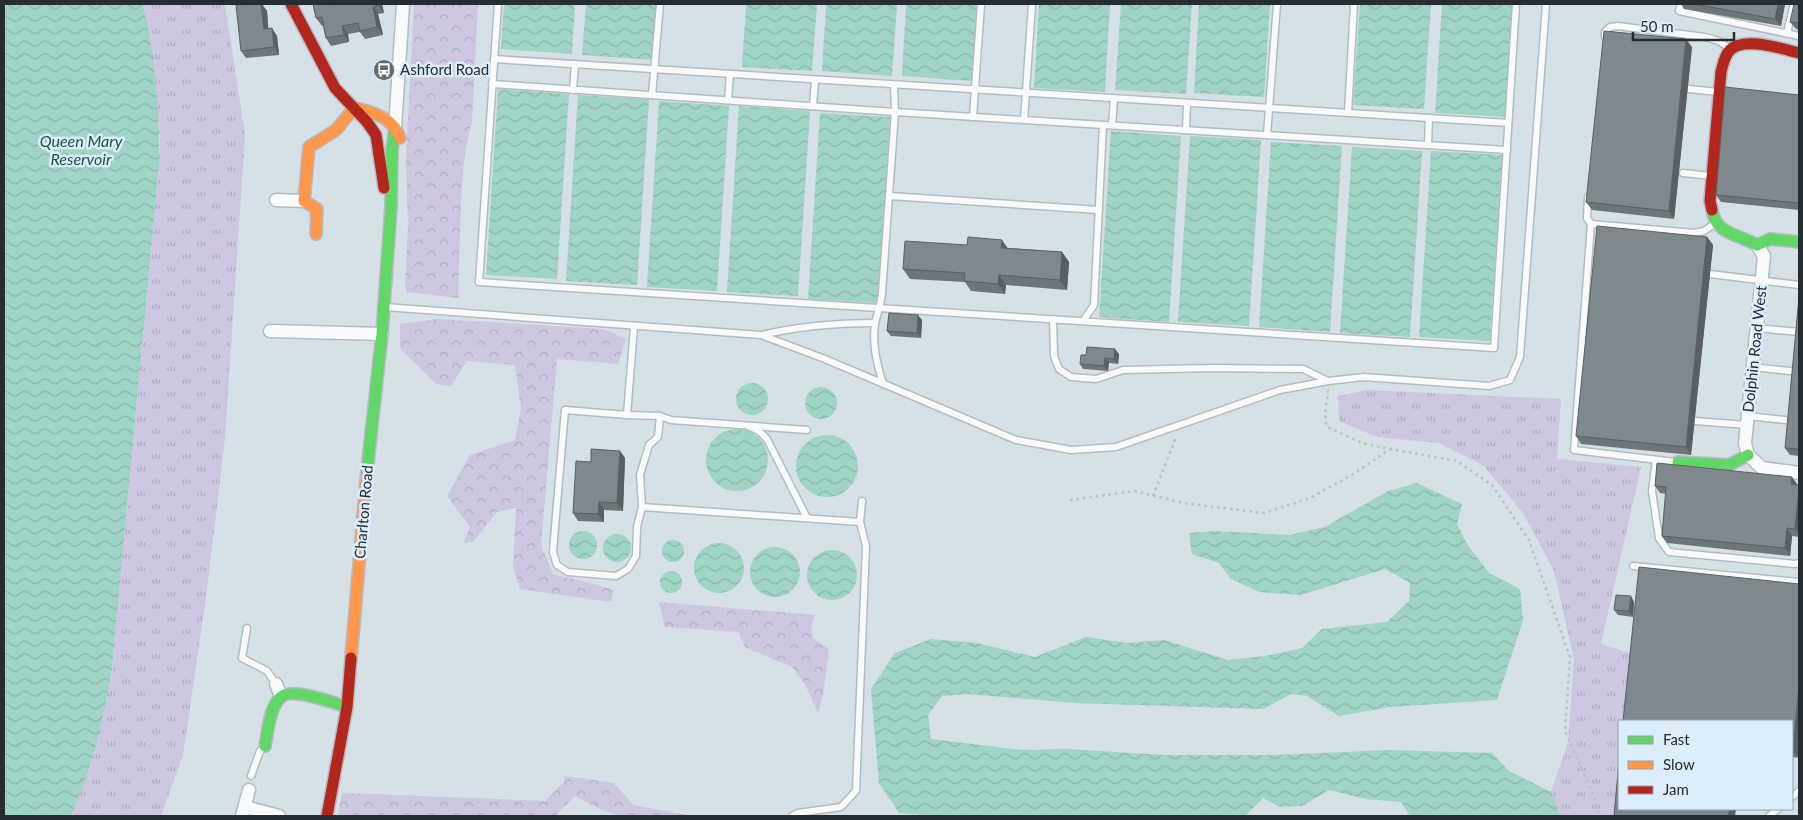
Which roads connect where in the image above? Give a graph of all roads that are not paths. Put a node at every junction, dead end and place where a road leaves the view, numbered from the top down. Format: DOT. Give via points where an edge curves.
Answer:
graph roads {
  1 [pos="291,4"];
  2 [pos="403,4"];
  3 [pos="498,4"];
  4 [pos="660,4"];
  5 [pos="981,4"];
  6 [pos="1032,4"];
  7 [pos="1277,4"];
  8 [pos="1354,4"];
  9 [pos="1516,4"];
  10 [pos="1546,4"];
  11 [pos="1680,4"];
  12 [pos="1794,4"];
  13 [pos="1787,33"];
  14 [pos="1799,36"];
  15 [pos="1604,42"];
  16 [pos="1730,49"];
  17 [pos="1799,53"];
  18 [pos="494,59"];
  19 [pos="575,64"];
  20 [pos="656,69"];
  21 [pos="730,74"];
  22 [pos="815,80"];
  23 [pos="492,84"];
  24 [pos="894,85"];
  25 [pos="1690,89"];
  26 [pos="573,90"];
  27 [pos="976,90"];
  28 [pos="1719,92"];
  29 [pos="1026,93"];
  30 [pos="652,95"];
  31 [pos="1114,99"];
  32 [pos="728,100"];
  33 [pos="1187,103"];
  34 [pos="813,106"];
  35 [pos="354,108"];
  36 [pos="1269,108"];
  37 [pos="895,112"];
  38 [pos="1348,113"];
  39 [pos="973,117"];
  40 [pos="1429,118"];
  41 [pos="1024,120"];
  42 [pos="1508,123"];
  43 [pos="1103,125"];
  44 [pos="1112,125"];
  45 [pos="395,128"];
  46 [pos="1186,130"];
  47 [pos="1267,135"];
  48 [pos="1428,145"];
  49 [pos="1507,150"];
  50 [pos="1683,174"];
  51 [pos="1712,177"];
  52 [pos="1589,190"];
  53 [pos="889,196"];
  54 [pos="276,200"];
  55 [pos="304,201"];
  56 [pos="391,207"];
  57 [pos="1099,210"];
  58 [pos="1592,224"];
  59 [pos="1715,224"];
  60 [pos="316,234"];
  61 [pos="1799,242"];
  62 [pos="1757,245"];
  63 [pos="1710,274"];
  64 [pos="1761,280"];
  65 [pos="1799,285"];
  66 [pos="384,307"];
  67 [pos="880,308"];
  68 [pos="1053,319"];
  69 [pos="1083,321"];
  70 [pos="875,324"];
  71 [pos="634,327"];
  72 [pos="1757,328"];
  73 [pos="270,331"];
  74 [pos="1799,332"];
  75 [pos="382,334"];
  76 [pos="761,335"];
  77 [pos="1753,367"];
  78 [pos="1798,372"];
  79 [pos="1328,382"];
  80 [pos="883,384"];
  81 [pos="627,415"];
  82 [pos="660,416"];
  83 [pos="1694,421"];
  84 [pos="1748,421"];
  85 [pos="1794,422"];
  86 [pos="747,425"];
  87 [pos="807,430"];
  88 [pos="1748,455"];
  89 [pos="1656,460"];
  90 [pos="1678,462"];
  91 [pos="1799,473"];
  92 [pos="862,501"];
  93 [pos="642,507"];
  94 [pos="807,518"];
  95 [pos="860,522"];
  96 [pos="1799,563"];
  97 [pos="1633,566"];
  98 [pos="1799,582"];
  99 [pos="247,628"];
  100 [pos="278,690"];
  101 [pos="347,707"];
  102 [pos="266,746"];
  103 [pos="251,776"];
  104 [pos="249,790"];
  105 [pos="243,811"];
  106 [pos="279,816"];
  107 [pos="327,816"];
  108 [pos="792,816"];
  1 -- 35 [label="street" via="335,88"];
  2 -- 45 [label="street"];
  3 -- 18 [label="lane"];
  4 -- 20 [label="lane"];
  5 -- 27 [label="lane"];
  6 -- 29 [label="lane"];
  7 -- 36 [label="lane"];
  8 -- 38 [label="lane"];
  9 -- 42 [label="lane"];
  10 -- 79 [label="lane" via="1520,357 1510,380 1489,386 1364,376"];
  11 -- 13 [label="lane" via="1680,11"];
  12 -- 13 [label="lane"];
  13 -- 14 [label="lane"];
  15 -- 16 [label="lane" via="1605,32 1618,26 1705,36"];
  16 -- 17 [label="street" via="1740,44 1753,44"];
  16 -- 28 [label="street" via="1724,59"];
  18 -- 19 [label="lane"];
  18 -- 23 [label="lane"];
  19 -- 20 [label="lane"];
  19 -- 26 [label="lane"];
  20 -- 21 [label="lane"];
  20 -- 30 [label="lane"];
  21 -- 22 [label="lane"];
  21 -- 32 [label="lane"];
  22 -- 24 [label="lane"];
  22 -- 34 [label="lane"];
  23 -- 26 [label="lane"];
  23 -- 67 [label="lane" via="479,282"];
  24 -- 27 [label="lane"];
  24 -- 37 [label="lane"];
  25 -- 28 [label="lane"];
  26 -- 30 [label="lane"];
  27 -- 29 [label="lane"];
  27 -- 39 [label="lane"];
  28 -- 51 [label="street"];
  29 -- 31 [label="lane"];
  29 -- 41 [label="lane"];
  30 -- 32 [label="lane"];
  31 -- 33 [label="lane"];
  31 -- 44 [label="lane"];
  32 -- 34 [label="lane"];
  33 -- 36 [label="lane"];
  33 -- 46 [label="lane"];
  34 -- 37 [label="lane"];
  35 -- 45 [label="street" via="370,112"];
  35 -- 55 [label="street" via="342,125 309,147"];
  35 -- 56 [label="street" via="376,135 381,176"];
  36 -- 38 [label="lane"];
  36 -- 47 [label="lane"];
  37 -- 39 [label="lane"];
  37 -- 53 [label="lane"];
  38 -- 40 [label="lane"];
  39 -- 41 [label="lane"];
  40 -- 42 [label="lane"];
  40 -- 48 [label="lane"];
  41 -- 43 [label="lane"];
  42 -- 49 [label="lane"];
  43 -- 44 [label="lane"];
  43 -- 57 [label="lane"];
  44 -- 46 [label="lane"];
  45 -- 56 [label="street, Charlton Road" via="402,148 397,193"];
  46 -- 47 [label="lane"];
  47 -- 48 [label="lane"];
  48 -- 49 [label="lane"];
  49 -- 69 [label="lane" via="1494,348"];
  50 -- 51 [label="lane"];
  51 -- 59 [label="street" via="1710,201"];
  52 -- 58 [label="lane" via="1586,210"];
  53 -- 57 [label="lane"];
  53 -- 67 [label="lane"];
  54 -- 55 [label="street"];
  55 -- 60 [label="street" via="317,208"];
  56 -- 66 [label="street, Charlton Road"];
  57 -- 69 [label="lane" via="1094,304"];
  58 -- 59 [label="lane" via="1694,233"];
  58 -- 89 [label="lane" via="1574,450"];
  59 -- 62 [label="street" via="1725,232 1746,237"];
  61 -- 62 [label="street" via="1770,239"];
  62 -- 64 [label="street, Dolphin Road West" via="1764,256"];
  63 -- 64 [label="lane"];
  64 -- 65 [label="lane"];
  64 -- 72 [label="street, Dolphin Road West"];
  66 -- 71 [label="lane"];
  66 -- 75 [label="street, Charlton Road"];
  67 -- 68 [label="lane"];
  67 -- 70 [label="lane"];
  68 -- 69 [label="lane"];
  68 -- 79 [label="lane" via="1054,356 1059,369 1071,377 1096,379 1123,370 1303,369"];
  70 -- 76 [label="lane" via="848,323"];
  70 -- 80 [label="lane" via="874,353"];
  71 -- 76 [label="lane"];
  71 -- 81 [label="lane"];
  72 -- 74 [label="lane"];
  72 -- 77 [label="street, Dolphin Road West"];
  73 -- 75 [label="street"];
  75 -- 101 [label="street, Charlton Road"];
  76 -- 80 [label="lane"];
  77 -- 78 [label="lane"];
  77 -- 84 [label="street, Dolphin Road West"];
  79 -- 80 [label="lane" via="1280,390 1116,447 1072,450 1016,440"];
  81 -- 82 [label="lane"];
  81 -- 93 [label="lane" via="565,410 555,527 557,565 568,572 616,576 628,568 636,556 637,527"];
  82 -- 86 [label="lane" via="671,420"];
  82 -- 93 [label="lane" via="658,437 649,445 640,476"];
  83 -- 84 [label="lane"];
  84 -- 85 [label="lane"];
  84 -- 88 [label="street, Dolphin Road West" via="1745,443"];
  86 -- 87 [label="lane"];
  86 -- 94 [label="lane" via="767,439"];
  88 -- 90 [label="street" via="1729,465"];
  88 -- 91 [label="street" via="1762,468"];
  89 -- 90 [label="lane"];
  89 -- 96 [label="lane" via="1652,490 1659,538 1669,552"];
  92 -- 95 [label="lane"];
  93 -- 94 [label="lane"];
  94 -- 95 [label="lane"];
  95 -- 108 [label="lane" via="866,546 856,791 841,807"];
  97 -- 98 [label="lane"];
  99 -- 100 [label="lane" via="242,658 267,671"];
  100 -- 101 [label="street"];
  100 -- 102 [label="street"];
  101 -- 107 [label="street, Charlton Road"];
  102 -- 103 [label="lane" via="260,751"];
  104 -- 105 [label="street"];
  105 -- 106 [label="street"];
}
